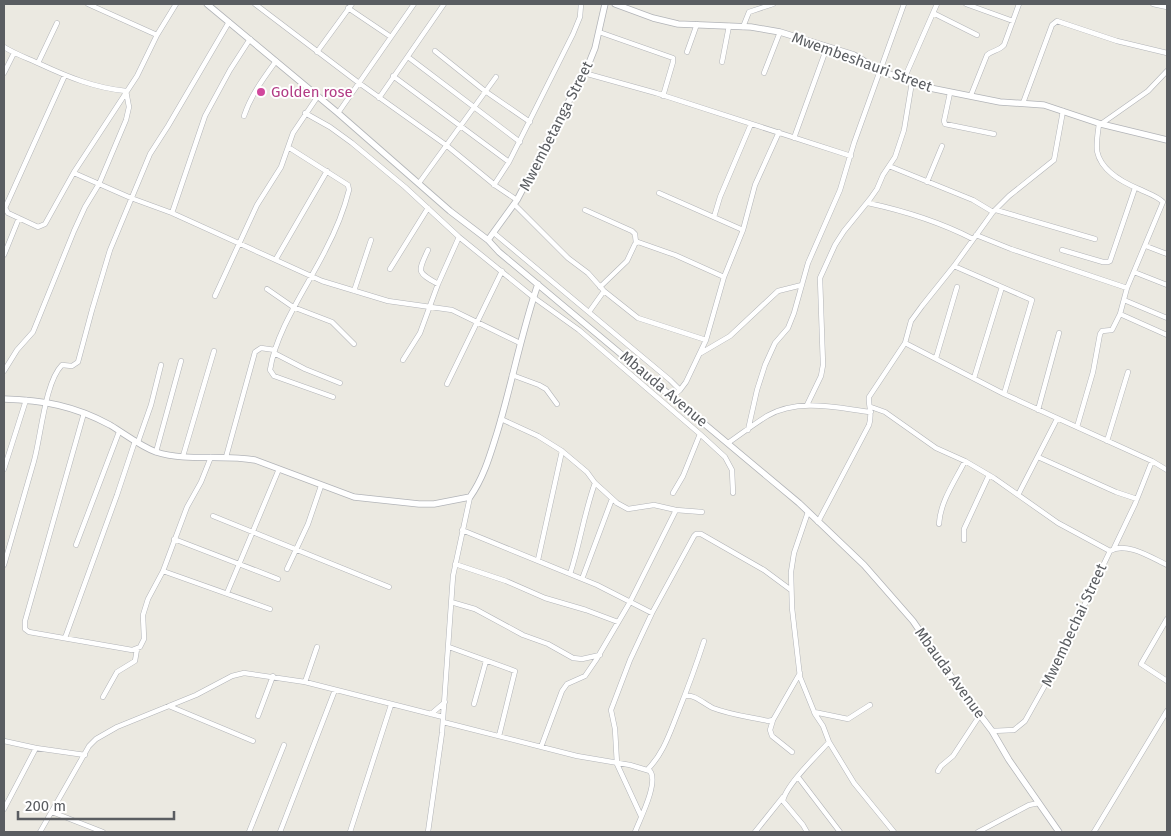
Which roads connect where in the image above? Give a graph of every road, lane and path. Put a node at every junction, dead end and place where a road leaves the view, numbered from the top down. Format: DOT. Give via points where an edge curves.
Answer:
graph roads {
  1 [pos="88,4"];
  2 [pos="176,4"];
  3 [pos="207,4"];
  4 [pos="255,4"];
  5 [pos="414,4"];
  6 [pos="444,4"];
  7 [pos="581,4"];
  8 [pos="605,4"];
  9 [pos="614,4"];
  10 [pos="773,4"];
  11 [pos="904,4"];
  12 [pos="937,4"];
  13 [pos="966,4"];
  14 [pos="1019,4"];
  15 [pos="1153,4"];
  16 [pos="350,6"];
  17 [pos="1167,7"];
  18 [pos="933,13"];
  19 [pos="1013,21"];
  20 [pos="229,22"];
  21 [pos="57,23"];
  22 [pos="697,24"];
  23 [pos="729,26"];
  24 [pos="743,27"];
  25 [pos="599,32"];
  26 [pos="780,32"];
  27 [pos="157,35"];
  28 [pos="977,35"];
  29 [pos="391,37"];
  30 [pos="250,39"];
  31 [pos="4,47"];
  32 [pos="827,47"];
  33 [pos="435,51"];
  34 [pos="317,52"];
  35 [pos="686,52"];
  36 [pos="14,53"];
  37 [pos="1167,53"];
  38 [pos="408,57"];
  39 [pos="276,61"];
  40 [pos="722,62"];
  41 [pos="38,63"];
  42 [pos="1167,70"];
  43 [pos="881,71"];
  44 [pos="4,72"];
  45 [pos="584,73"];
  46 [pos="764,74"];
  47 [pos="65,75"];
  48 [pos="393,76"];
  49 [pos="1165,76"];
  50 [pos="496,77"];
  51 [pos="904,79"];
  52 [pos="912,82"];
  53 [pos="359,83"];
  54 [pos="126,91"];
  55 [pos="485,91"];
  56 [pos="950,93"];
  57 [pos="318,96"];
  58 [pos="663,96"];
  59 [pos="971,96"];
  60 [pos="379,98"];
  61 [pos="1024,103"];
  62 [pos="474,106"];
  63 [pos="1063,111"];
  64 [pos="305,113"];
  65 [pos="338,113"];
  66 [pos="244,116"];
  67 [pos="530,122"];
  68 [pos="752,124"];
  69 [pos="1100,124"];
  70 [pos="460,126"];
  71 [pos="778,132"];
  72 [pos="994,134"];
  73 [pos="794,138"];
  74 [pos="1167,140"];
  75 [pos="520,142"];
  76 [pos="446,145"];
  77 [pos="942,146"];
  78 [pos="288,147"];
  79 [pos="851,156"];
  80 [pos="509,162"];
  81 [pos="889,166"];
  82 [pos="327,171"];
  83 [pos="74,173"];
  84 [pos="927,182"];
  85 [pos="419,183"];
  86 [pos="99,184"];
  87 [pos="494,185"];
  88 [pos="1135,188"];
  89 [pos="659,193"];
  90 [pos="131,198"];
  91 [pos="516,202"];
  92 [pos="868,203"];
  93 [pos="428,208"];
  94 [pos="585,210"];
  95 [pos="994,211"];
  96 [pos="172,213"];
  97 [pos="714,217"];
  98 [pos="20,218"];
  99 [pos="743,230"];
  100 [pos="494,233"];
  101 [pos="459,237"];
  102 [pos="975,237"];
  103 [pos="1095,239"];
  104 [pos="371,240"];
  105 [pos="488,240"];
  106 [pos="239,243"];
  107 [pos="636,243"];
  108 [pos="1146,246"];
  109 [pos="428,250"];
  110 [pos="1062,250"];
  111 [pos="1167,254"];
  112 [pos="4,255"];
  113 [pos="276,259"];
  114 [pos="954,266"];
  115 [pos="390,270"];
  116 [pos="502,271"];
  117 [pos="1134,272"];
  118 [pos="311,276"];
  119 [pos="724,277"];
  120 [pos="438,284"];
  121 [pos="538,284"];
  122 [pos="802,284"];
  123 [pos="1167,285"];
  124 [pos="600,287"];
  125 [pos="957,287"];
  126 [pos="1002,287"];
  127 [pos="1128,288"];
  128 [pos="267,289"];
  129 [pos="354,291"];
  130 [pos="604,291"];
  131 [pos="215,296"];
  132 [pos="533,297"];
  133 [pos="1124,300"];
  134 [pos="430,306"];
  135 [pos="293,307"];
  136 [pos="589,312"];
  137 [pos="1120,314"];
  138 [pos="1167,318"];
  139 [pos="476,322"];
  140 [pos="1059,333"];
  141 [pos="1167,335"];
  142 [pos="706,340"];
  143 [pos="520,343"];
  144 [pos="905,343"];
  145 [pos="354,344"];
  146 [pos="214,351"];
  147 [pos="275,352"];
  148 [pos="700,353"];
  149 [pos="936,358"];
  150 [pos="403,360"];
  151 [pos="182,361"];
  152 [pos="161,365"];
  153 [pos="4,371"];
  154 [pos="1128,372"];
  155 [pos="512,375"];
  156 [pos="974,378"];
  157 [pos="340,383"];
  158 [pos="447,384"];
  159 [pos="680,390"];
  160 [pos="1004,394"];
  161 [pos="673,396"];
  162 [pos="333,397"];
  163 [pos="4,399"];
  164 [pos="26,400"];
  165 [pos="47,402"];
  166 [pos="557,404"];
  167 [pos="807,405"];
  168 [pos="871,409"];
  169 [pos="1038,410"];
  170 [pos="84,413"];
  171 [pos="501,419"];
  172 [pos="1057,419"];
  173 [pos="1077,427"];
  174 [pos="748,430"];
  175 [pos="119,432"];
  176 [pos="700,434"];
  177 [pos="136,441"];
  178 [pos="1107,441"];
  179 [pos="728,443"];
  180 [pos="562,451"];
  181 [pos="156,452"];
  182 [pos="183,456"];
  183 [pos="211,457"];
  184 [pos="226,457"];
  185 [pos="1038,457"];
  186 [pos="965,461"];
  187 [pos="1152,461"];
  188 [pos="4,469"];
  189 [pos="279,469"];
  190 [pos="1167,470"];
  191 [pos="989,475"];
  192 [pos="595,483"];
  193 [pos="321,486"];
  194 [pos="673,493"];
  195 [pos="733,493"];
  196 [pos="1018,495"];
  197 [pos="470,496"];
  198 [pos="612,499"];
  199 [pos="1137,499"];
  200 [pos="676,510"];
  201 [pos="702,512"];
  202 [pos="808,512"];
  203 [pos="213,516"];
  204 [pos="818,522"];
  205 [pos="939,524"];
  206 [pos="462,530"];
  207 [pos="254,532"];
  208 [pos="174,539"];
  209 [pos="964,540"];
  210 [pos="76,545"];
  211 [pos="295,549"];
  212 [pos="1112,549"];
  213 [pos="538,560"];
  214 [pos="239,563"];
  215 [pos="454,564"];
  216 [pos="4,565"];
  217 [pos="1167,565"];
  218 [pos="288,569"];
  219 [pos="162,571"];
  220 [pos="570,574"];
  221 [pos="278,579"];
  222 [pos="582,579"];
  223 [pos="389,587"];
  224 [pos="791,590"];
  225 [pos="227,594"];
  226 [pos="451,602"];
  227 [pos="630,602"];
  228 [pos="270,609"];
  229 [pos="652,613"];
  230 [pos="1167,618"];
  231 [pos="618,622"];
  232 [pos="65,638"];
  233 [pos="704,641"];
  234 [pos="317,647"];
  235 [pos="449,647"];
  236 [pos="137,649"];
  237 [pos="600,655"];
  238 [pos="486,662"];
  239 [pos="800,673"];
  240 [pos="273,676"];
  241 [pos="1167,681"];
  242 [pos="305,682"];
  243 [pos="335,690"];
  244 [pos="685,696"];
  245 [pos="103,698"];
  246 [pos="445,702"];
  247 [pos="474,704"];
  248 [pos="391,705"];
  249 [pos="870,705"];
  250 [pos="169,706"];
  251 [pos="1167,711"];
  252 [pos="814,712"];
  253 [pos="431,714"];
  254 [pos="980,715"];
  255 [pos="258,716"];
  256 [pos="443,719"];
  257 [pos="773,720"];
  258 [pos="992,731"];
  259 [pos="499,736"];
  260 [pos="4,741"];
  261 [pos="253,741"];
  262 [pos="829,742"];
  263 [pos="284,745"];
  264 [pos="541,746"];
  265 [pos="36,748"];
  266 [pos="792,752"];
  267 [pos="85,755"];
  268 [pos="617,764"];
  269 [pos="647,770"];
  270 [pos="938,770"];
  271 [pos="798,777"];
  272 [pos="784,796"];
  273 [pos="1038,803"];
  274 [pos="4,809"];
  275 [pos="52,812"];
  276 [pos="641,816"];
  277 [pos="40,832"];
  278 [pos="103,832"];
  279 [pos="249,832"];
  280 [pos="280,832"];
  281 [pos="350,832"];
  282 [pos="428,832"];
  283 [pos="635,832"];
  284 [pos="755,832"];
  285 [pos="807,832"];
  286 [pos="840,832"];
  287 [pos="894,832"];
  288 [pos="978,832"];
  289 [pos="1059,832"];
  290 [pos="1094,832"];
  1 -- 27 [label="street"];
  2 -- 27 [label="street"];
  3 -- 20 [label="street, Mbauda Avenue"];
  4 -- 34 [label="street"];
  5 -- 29 [label="street"];
  6 -- 38 [label="street"];
  7 -- 67 [label="street" via="574,34"];
  8 -- 25 [label="street, Mwembetanga Street"];
  9 -- 22 [label="street, Mwembeshauri Street" via="669,22"];
  10 -- 24 [label="street" via="748,12"];
  11 -- 43 [label="street"];
  12 -- 18 [label="street"];
  13 -- 19 [label="street"];
  14 -- 19 [label="street"];
  15 -- 17 [label="street"];
  16 -- 29 [label="street"];
  16 -- 34 [label="street"];
  18 -- 28 [label="street"];
  18 -- 51 [label="street"];
  19 -- 59 [label="street" via="1004,45 984,60"];
  20 -- 30 [label="street, Mbauda Avenue"];
  20 -- 90 [label="street" via="150,154"];
  21 -- 41 [label="street"];
  22 -- 23 [label="street, Mwembeshauri Street"];
  22 -- 35 [label="street"];
  23 -- 24 [label="street, Mwembeshauri Street"];
  23 -- 40 [label="street"];
  24 -- 26 [label="street, Mwembeshauri Street"];
  25 -- 45 [label="street, Mwembetanga Street"];
  25 -- 58 [label="street" via="672,58"];
  26 -- 32 [label="street, Mwembeshauri Street"];
  26 -- 46 [label="street"];
  27 -- 54 [label="street" via="145,62"];
  29 -- 53 [label="street"];
  30 -- 39 [label="street, Mbauda Avenue"];
  30 -- 96 [label="street" via="205,116"];
  31 -- 36 [label="street"];
  32 -- 43 [label="street, Mwembeshauri Street" via="854,55"];
  32 -- 73 [label="street"];
  33 -- 55 [label="street"];
  34 -- 53 [label="street"];
  36 -- 41 [label="street"];
  36 -- 44 [label="street"];
  37 -- 61 [label="street" via="1117,42 1057,21 1052,25"];
  38 -- 48 [label="street"];
  38 -- 62 [label="street"];
  39 -- 57 [label="street, Mbauda Avenue"];
  39 -- 66 [label="street" via="260,83"];
  41 -- 47 [label="street"];
  42 -- 49 [label="street"];
  43 -- 51 [label="street, Mwembeshauri Street"];
  43 -- 79 [label="street"];
  45 -- 58 [label="street"];
  45 -- 91 [label="street, Mwembetanga Street"];
  47 -- 54 [label="street" via="108,89"];
  47 -- 98 [label="street" via="5,206 8,213"];
  48 -- 60 [label="street"];
  48 -- 70 [label="street"];
  49 -- 69 [label="street"];
  50 -- 55 [label="street"];
  51 -- 52 [label="street, Mwembeshauri Street"];
  52 -- 56 [label="street, Mwembeshauri Street"];
  52 -- 81 [label="street" via="900,148"];
  53 -- 60 [label="street"];
  53 -- 65 [label="street"];
  54 -- 83 [label="street"];
  54 -- 86 [label="street" via="128,113"];
  55 -- 62 [label="street"];
  55 -- 67 [label="street"];
  56 -- 59 [label="street, Mwembeshauri Street"];
  56 -- 72 [label="street" via="945,124"];
  57 -- 64 [label="street"];
  57 -- 65 [label="street, Mbauda Avenue"];
  58 -- 68 [label="street"];
  59 -- 61 [label="street, Mwembeshauri Street"];
  60 -- 76 [label="street"];
  61 -- 63 [label="street, Mwembeshauri Street"];
  62 -- 70 [label="street"];
  62 -- 75 [label="street"];
  63 -- 69 [label="street, Mwembeshauri Street"];
  63 -- 95 [label="street" via="1054,160"];
  64 -- 78 [label="street"];
  64 -- 93 [label="street" via="352,143"];
  65 -- 85 [label="street, Mbauda Avenue"];
  67 -- 75 [label="street"];
  68 -- 71 [label="street"];
  68 -- 97 [label="street"];
  69 -- 74 [label="street, Mwembeshauri Street"];
  69 -- 88 [label="street" via="1097,145 1100,160 1120,181"];
  70 -- 76 [label="street"];
  70 -- 80 [label="street"];
  71 -- 73 [label="street"];
  71 -- 99 [label="street" via="755,185"];
  73 -- 79 [label="street"];
  75 -- 80 [label="street"];
  76 -- 85 [label="street"];
  76 -- 87 [label="street"];
  77 -- 84 [label="street"];
  78 -- 82 [label="street"];
  78 -- 106 [label="street" via="281,167 261,196"];
  79 -- 122 [label="street"];
  80 -- 87 [label="street"];
  81 -- 84 [label="street"];
  81 -- 92 [label="street"];
  82 -- 113 [label="street"];
  82 -- 118 [label="street" via="348,184 349,190 331,239"];
  83 -- 86 [label="street"];
  83 -- 98 [label="street" via="45,224 38,227"];
  84 -- 95 [label="street"];
  85 -- 105 [label="street, Mbauda Avenue"];
  86 -- 90 [label="street"];
  86 -- 153 [label="street" via="74,231 33,332"];
  87 -- 91 [label="street"];
  88 -- 108 [label="street" via="1163,202"];
  88 -- 110 [label="street" via="1110,261 1103,262"];
  89 -- 97 [label="street"];
  90 -- 96 [label="street"];
  90 -- 165 [label="street" via="104,270 78,362 75,366 66,364 59,368 49,388"];
  91 -- 100 [label="street, Mwembetanga Street"];
  91 -- 124 [label="street"];
  92 -- 102 [label="street" via="916,215"];
  92 -- 167 [label="street" via="844,231 820,278 823,365"];
  93 -- 101 [label="street"];
  93 -- 115 [label="street"];
  94 -- 107 [label="street" via="632,231"];
  95 -- 102 [label="street"];
  95 -- 103 [label="street"];
  96 -- 106 [label="street"];
  97 -- 99 [label="street"];
  98 -- 112 [label="street"];
  99 -- 119 [label="street"];
  100 -- 105 [label="street, Mwembetanga Street"];
  100 -- 136 [label="street"];
  101 -- 116 [label="street"];
  101 -- 120 [label="street"];
  102 -- 114 [label="street"];
  102 -- 127 [label="street"];
  104 -- 129 [label="street"];
  105 -- 121 [label="street, Mbauda Avenue"];
  106 -- 113 [label="street"];
  106 -- 131 [label="street"];
  107 -- 119 [label="street" via="675,255"];
  107 -- 124 [label="street" via="627,261"];
  108 -- 111 [label="street"];
  108 -- 117 [label="street"];
  109 -- 120 [label="street" via="420,271"];
  113 -- 118 [label="street"];
  114 -- 126 [label="street"];
  114 -- 144 [label="street" via="911,321"];
  116 -- 132 [label="street"];
  116 -- 139 [label="street"];
  117 -- 123 [label="street"];
  117 -- 127 [label="street"];
  118 -- 129 [label="street"];
  118 -- 135 [label="street"];
  119 -- 142 [label="street"];
  120 -- 134 [label="street"];
  121 -- 132 [label="street"];
  121 -- 161 [label="street, Mbauda Avenue"];
  122 -- 148 [label="street" via="778,291 730,336"];
  122 -- 174 [label="street" via="788,328 775,343 765,365"];
  124 -- 130 [label="street"];
  125 -- 149 [label="street"];
  126 -- 156 [label="street"];
  126 -- 160 [label="street" via="1032,302"];
  127 -- 133 [label="street"];
  128 -- 135 [label="street"];
  129 -- 134 [label="street" via="388,301"];
  130 -- 136 [label="street"];
  130 -- 142 [label="street" via="638,318"];
  132 -- 143 [label="street"];
  132 -- 176 [label="street" via="579,330"];
  133 -- 137 [label="street"];
  133 -- 138 [label="street"];
  134 -- 139 [label="street" via="452,310"];
  134 -- 150 [label="street" via="420,333"];
  135 -- 145 [label="street" via="332,322"];
  135 -- 147 [label="street"];
  136 -- 159 [label="street"];
  137 -- 141 [label="street"];
  137 -- 173 [label="street" via="1112,330 1100,334"];
  139 -- 143 [label="street"];
  139 -- 158 [label="street"];
  140 -- 169 [label="street"];
  142 -- 148 [label="street"];
  143 -- 155 [label="street"];
  144 -- 149 [label="street"];
  144 -- 168 [label="street" via="869,397"];
  146 -- 182 [label="street"];
  147 -- 157 [label="street"];
  147 -- 162 [label="street" via="270,368 272,374"];
  147 -- 184 [label="street" via="261,348 255,352"];
  148 -- 159 [label="street"];
  149 -- 156 [label="street"];
  151 -- 181 [label="street"];
  152 -- 177 [label="street" via="151,404"];
  154 -- 178 [label="street"];
  155 -- 166 [label="street" via="546,389"];
  155 -- 171 [label="street"];
  156 -- 160 [label="street"];
  159 -- 161 [label="street"];
  160 -- 169 [label="street"];
  161 -- 179 [label="street, Mbauda Avenue"];
  163 -- 164 [label="street"];
  164 -- 165 [label="street"];
  164 -- 188 [label="street"];
  165 -- 170 [label="street"];
  165 -- 216 [label="street"];
  167 -- 168 [label="street"];
  167 -- 174 [label="street" via="769,416"];
  168 -- 186 [label="street" via="885,412 936,448"];
  168 -- 204 [label="street" via="869,425"];
  169 -- 172 [label="street"];
  170 -- 175 [label="street"];
  170 -- 232 [label="street" via="24,621 29,632"];
  171 -- 180 [label="street"];
  171 -- 197 [label="street" via="481,480"];
  172 -- 173 [label="street"];
  172 -- 185 [label="street"];
  173 -- 178 [label="street"];
  174 -- 179 [label="street"];
  175 -- 177 [label="street"];
  175 -- 210 [label="street"];
  176 -- 194 [label="street"];
  176 -- 195 [label="street" via="725,457 732,470"];
  177 -- 181 [label="street"];
  177 -- 232 [label="street"];
  178 -- 187 [label="street"];
  179 -- 202 [label="street, Mbauda Avenue"];
  180 -- 192 [label="street"];
  180 -- 213 [label="street"];
  181 -- 182 [label="street"];
  182 -- 183 [label="street"];
  183 -- 184 [label="street"];
  183 -- 208 [label="street"];
  184 -- 189 [label="street" via="238,456"];
  185 -- 196 [label="street"];
  185 -- 199 [label="street"];
  186 -- 191 [label="street"];
  186 -- 205 [label="street" via="944,502"];
  187 -- 190 [label="street"];
  187 -- 199 [label="street"];
  189 -- 193 [label="street"];
  189 -- 207 [label="street"];
  191 -- 196 [label="street"];
  191 -- 209 [label="street" via="964,529"];
  192 -- 198 [label="street"];
  192 -- 220 [label="street"];
  193 -- 197 [label="street" via="354,497 404,504 434,504"];
  193 -- 211 [label="street" via="310,520"];
  196 -- 212 [label="street" via="1058,523"];
  197 -- 206 [label="street"];
  198 -- 200 [label="street" via="628,509 654,505"];
  198 -- 222 [label="street"];
  199 -- 212 [label="street"];
  200 -- 201 [label="street"];
  200 -- 227 [label="street"];
  202 -- 204 [label="street, Mbauda Avenue"];
  202 -- 224 [label="street" via="794,553"];
  203 -- 207 [label="street"];
  204 -- 254 [label="street, Mbauda Avenue" via="864,565 914,621 946,671"];
  206 -- 213 [label="street"];
  206 -- 215 [label="street"];
  207 -- 211 [label="street"];
  207 -- 214 [label="street"];
  208 -- 214 [label="street"];
  208 -- 219 [label="street"];
  211 -- 218 [label="street"];
  211 -- 223 [label="street"];
  212 -- 217 [label="street, Mwembechai Street" via="1132,550"];
  212 -- 258 [label="street, Mwembechai Street" via="1025,721 1014,730"];
  213 -- 220 [label="street"];
  214 -- 221 [label="street"];
  214 -- 225 [label="street"];
  215 -- 226 [label="street"];
  215 -- 231 [label="street"];
  219 -- 225 [label="street"];
  219 -- 236 [label="street" via="145,608 144,639"];
  220 -- 222 [label="street"];
  222 -- 227 [label="street"];
  224 -- 229 [label="street" via="764,570 698,533 686,548"];
  224 -- 239 [label="street"];
  225 -- 228 [label="street"];
  226 -- 235 [label="street"];
  226 -- 237 [label="street" via="476,609 573,658"];
  227 -- 229 [label="street"];
  227 -- 231 [label="street"];
  229 -- 268 [label="street" via="611,710"];
  230 -- 241 [label="street" via="1141,664"];
  231 -- 237 [label="street"];
  232 -- 236 [label="street"];
  233 -- 244 [label="street"];
  234 -- 242 [label="street"];
  235 -- 238 [label="street"];
  235 -- 246 [label="street"];
  236 -- 245 [label="street" via="135,661 116,672"];
  237 -- 264 [label="street" via="585,676 565,685"];
  238 -- 247 [label="street"];
  238 -- 259 [label="street" via="516,671"];
  239 -- 252 [label="street"];
  239 -- 257 [label="street"];
  240 -- 242 [label="street"];
  240 -- 250 [label="street" via="238,673"];
  240 -- 255 [label="street"];
  242 -- 243 [label="street"];
  243 -- 248 [label="street"];
  243 -- 280 [label="street"];
  244 -- 257 [label="street" via="692,696 714,708"];
  244 -- 269 [label="street" via="659,757"];
  246 -- 253 [label="street"];
  246 -- 256 [label="street"];
  248 -- 253 [label="street"];
  248 -- 281 [label="street"];
  249 -- 252 [label="street" via="848,719"];
  250 -- 261 [label="street"];
  250 -- 267 [label="street" via="96,739"];
  251 -- 290 [label="street"];
  252 -- 262 [label="street"];
  253 -- 256 [label="street"];
  254 -- 258 [label="street, Mbauda Avenue"];
  254 -- 270 [label="street" via="953,756"];
  256 -- 259 [label="street"];
  256 -- 282 [label="street"];
  257 -- 266 [label="street" via="771,734"];
  258 -- 273 [label="street, Mbauda Avenue"];
  259 -- 264 [label="street"];
  260 -- 265 [label="street"];
  262 -- 271 [label="street"];
  262 -- 287 [label="street" via="854,783"];
  263 -- 279 [label="street"];
  264 -- 268 [label="street"];
  265 -- 267 [label="street"];
  265 -- 274 [label="street"];
  267 -- 275 [label="street"];
  268 -- 269 [label="street"];
  268 -- 276 [label="street"];
  269 -- 276 [label="street" via="652,774 653,785"];
  271 -- 272 [label="street"];
  271 -- 286 [label="street"];
  272 -- 284 [label="street"];
  272 -- 285 [label="street" via="783,801"];
  273 -- 288 [label="street"];
  273 -- 289 [label="street, Mbauda Avenue"];
  275 -- 277 [label="street"];
  275 -- 278 [label="street"];
  276 -- 283 [label="street"];
}
